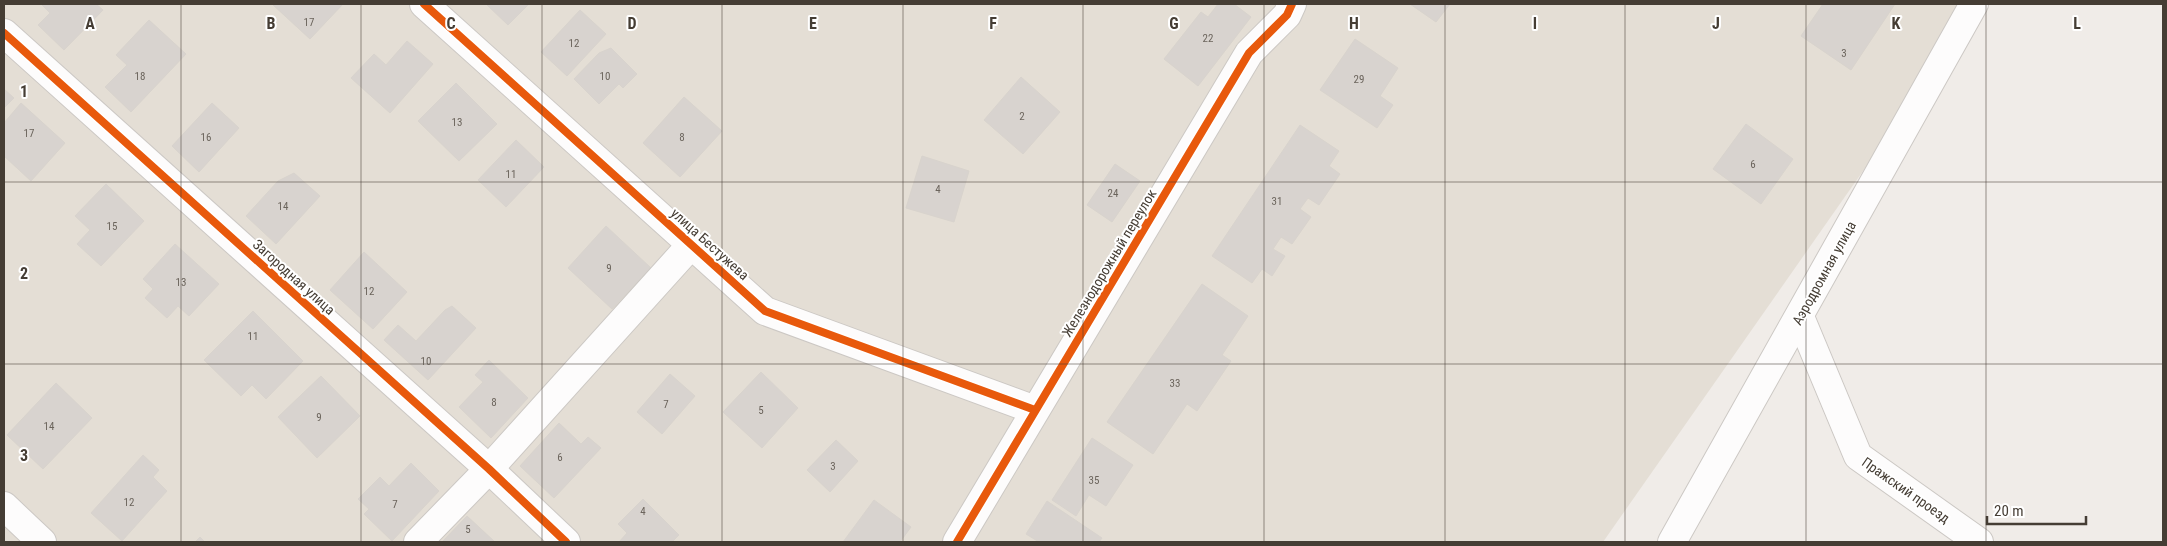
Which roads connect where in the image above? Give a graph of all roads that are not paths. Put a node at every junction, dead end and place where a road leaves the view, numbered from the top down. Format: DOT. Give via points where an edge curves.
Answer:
graph roads {
  1 [pos="424,4"];
  2 [pos="1292,4"];
  3 [pos="1974,4"];
  4 [pos="4,33"];
  5 [pos="691,245"];
  6 [pos="1800,317"];
  7 [pos="1035,410"];
  8 [pos="489,469"];
  9 [pos="4,506"];
  10 [pos="42,542"];
  11 [pos="418,542"];
  12 [pos="566,542"];
  13 [pos="957,542"];
  14 [pos="1672,542"];
  15 [pos="1979,542"];
  1 -- 5 [label="street, улица Бестужева"];
  2 -- 7 [label="street, Железнодорожный переулок" via="1287,15 1249,53"];
  3 -- 6 [label="street, Аэродромная улица"];
  4 -- 8 [label="street, Загородная улица"];
  5 -- 7 [label="street, улица Бестужева" via="765,312"];
  5 -- 8 [label="street"];
  6 -- 14 [label="street, Аэродромная улица"];
  6 -- 15 [label="street, Пражский проезд" via="1858,456"];
  7 -- 13 [label="street, Железнодорожный переулок"];
  8 -- 11 [label="street"];
  8 -- 12 [label="street, Загородная улица"];
  9 -- 10 [label="street"];
}
